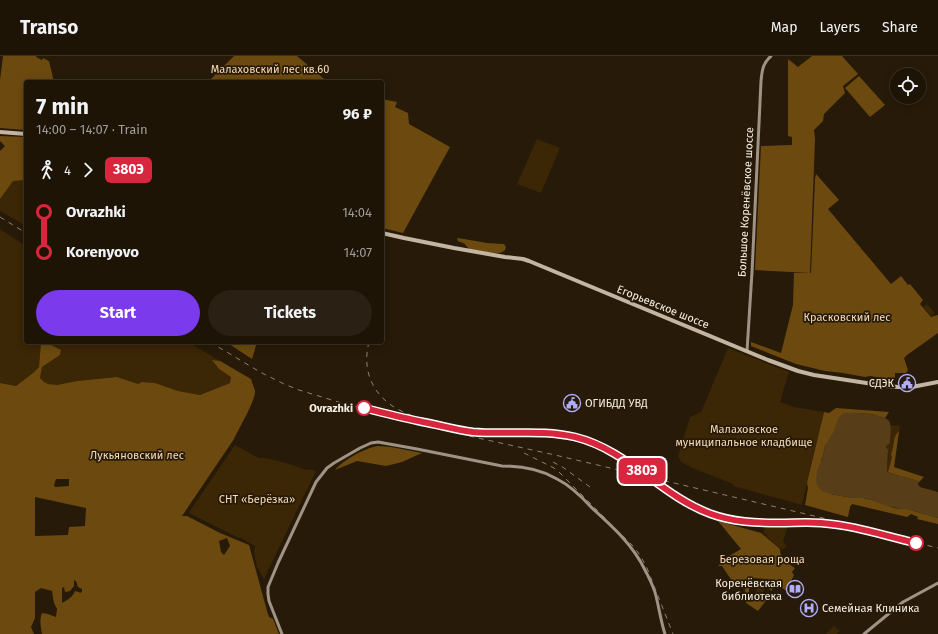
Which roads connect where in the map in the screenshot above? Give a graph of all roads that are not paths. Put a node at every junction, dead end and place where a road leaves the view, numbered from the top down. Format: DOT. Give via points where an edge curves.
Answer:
graph roads {
  1 [pos="772,56"];
  2 [pos="0,132"];
  3 [pos="24,134"];
  4 [pos="384,233"];
  5 [pos="747,351"];
  6 [pos="938,382"];
  7 [pos="938,583"];
  8 [pos="282,634"];
  9 [pos="665,634"];
  10 [pos="864,634"];
  1 -- 5 [label="main road, Большое Коренёвское шоссе" via="766,61 761,80"];
  2 -- 3 [label="main road"];
  4 -- 5 [label="main road, Егорьевское шоссе" via="523,259"];
  5 -- 6 [label="main road, Егорьевское шоссе" via="816,376 898,387"];
  7 -- 10 [label="main road" via="903,602"];
  8 -- 9 [label="main road" via="269,601 268,587 316,482 334,463 360,448 378,442 502,466 529,467 557,478 578,494 615,530 639,558 655,594"];
}
